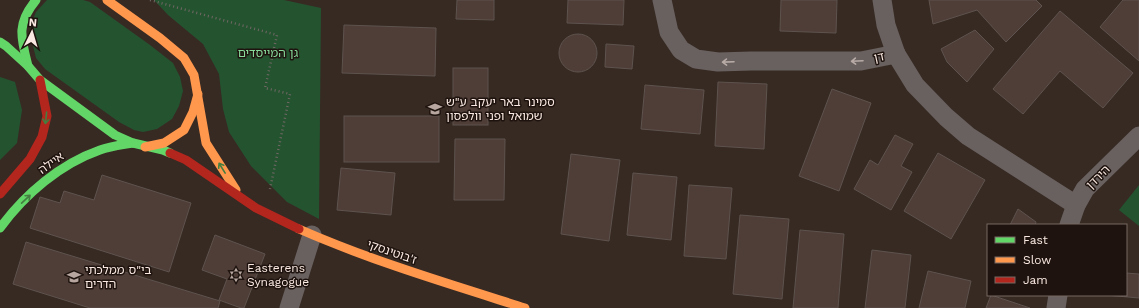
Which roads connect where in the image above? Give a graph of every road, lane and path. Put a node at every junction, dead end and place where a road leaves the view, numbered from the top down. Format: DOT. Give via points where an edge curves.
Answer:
graph roads {
  1 [pos="36,0"];
  2 [pos="107,0"];
  3 [pos="150,0"];
  4 [pos="662,0"];
  5 [pos="882,0"];
  6 [pos="139,13"];
  7 [pos="144,26"];
  8 [pos="0,42"];
  9 [pos="896,54"];
  10 [pos="28,66"];
  11 [pos="40,80"];
  12 [pos="198,94"];
  13 [pos="1139,136"];
  14 [pos="132,143"];
  15 [pos="145,146"];
  16 [pos="0,194"];
  17 [pos="1076,205"];
  18 [pos="260,210"];
  19 [pos="1069,224"];
  20 [pos="0,228"];
  21 [pos="312,235"];
  22 [pos="1058,296"];
  23 [pos="289,308"];
  24 [pos="525,308"];
  25 [pos="1056,308"];
  1 -- 10 [label="street" via="28,8 21,24"];
  2 -- 7 [label="street, ז'בוטינסקי"];
  3 -- 18 [label="path" via="277,35 265,88 290,94"];
  9 -- 4 [label="street, דן, one-way" via="861,61 718,62 696,58 681,50 669,32"];
  5 -- 9 [label="street" via="886,26"];
  6 -- 7 [label="street"];
  7 -- 12 [label="street, ז'בוטינסקי" via="184,58 194,75"];
  8 -- 10 [label="street"];
  9 -- 17 [label="street, דן" via="915,85 968,136"];
  10 -- 11 [label="street"];
  11 -- 14 [label="street" via="115,135"];
  11 -- 16 [label="street, איילה, one-way" via="47,116 42,137 30,159"];
  12 -- 15 [label="street" via="184,130 164,142"];
  18 -- 12 [label="street, ז'בוטינסקי, one-way" via="235,190 206,143"];
  13 -- 17 [label="street, הירדן" via="1085,189"];
  14 -- 15 [label="street, ז'בוטינסקי"];
  20 -- 14 [label="street, איילה, one-way" via="45,182 75,160 98,150"];
  15 -- 18 [label="street, ז'בוטינסקי" via="163,150 186,160"];
  17 -- 19 [label="street, הירדן"];
  18 -- 21 [label="street, ז'בוטינסקי"];
  21 -- 23 [label="street"];
  21 -- 24 [label="street, ז'בוטינסקי" via="438,281"];
  22 -- 25 [label="street"];
}
